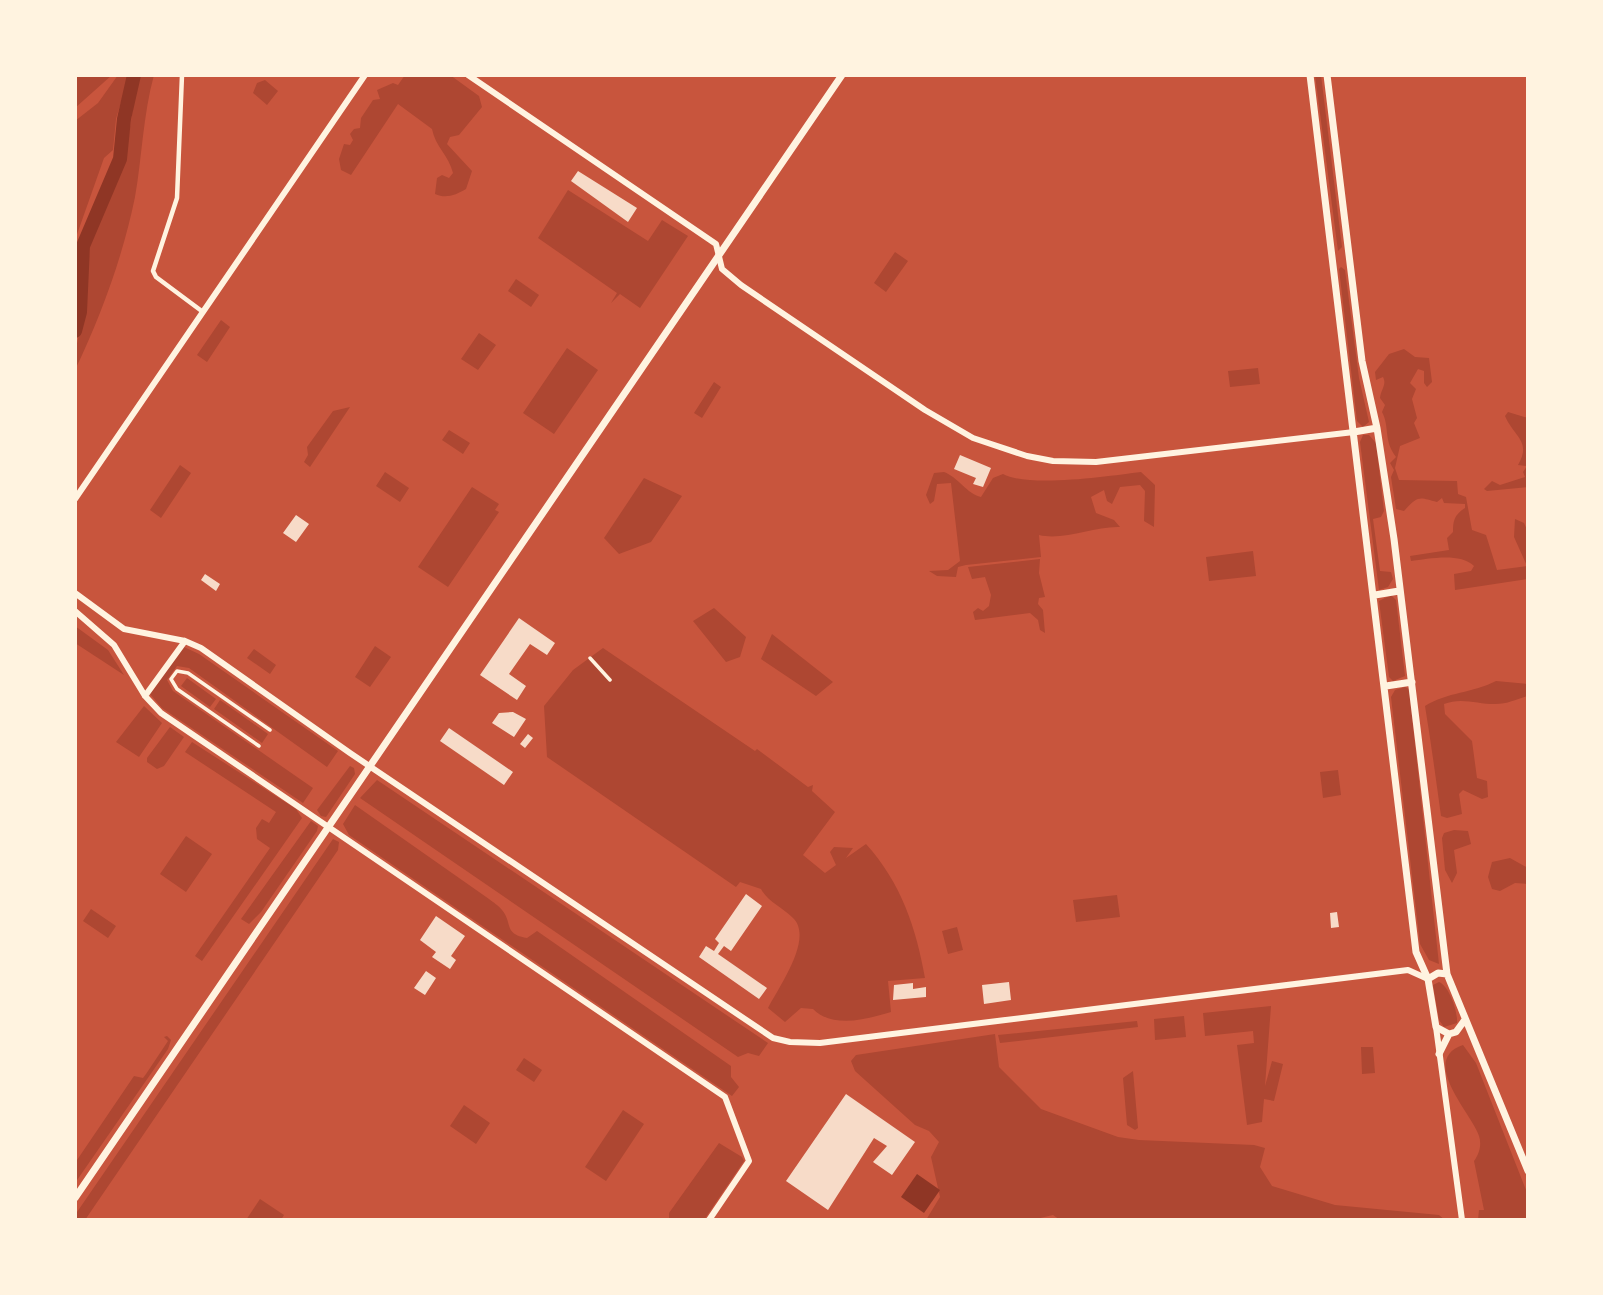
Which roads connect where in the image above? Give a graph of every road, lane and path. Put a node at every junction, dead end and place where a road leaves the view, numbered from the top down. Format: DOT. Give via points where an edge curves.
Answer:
graph roads {
  1 [pos="182,75"];
  2 [pos="365,75"];
  3 [pos="468,75"];
  4 [pos="842,75"];
  5 [pos="1310,75"];
  6 [pos="1327,75"];
  7 [pos="718,256"];
  8 [pos="1350,257"];
  9 [pos="1332,258"];
  10 [pos="204,313"];
  11 [pos="1377,428"];
  12 [pos="1354,432"];
  13 [pos="75,499"];
  14 [pos="1399,591"];
  15 [pos="75,593"];
  16 [pos="1374,595"];
  17 [pos="75,611"];
  18 [pos="185,641"];
  19 [pos="590,658"];
  20 [pos="610,680"];
  21 [pos="1412,682"];
  22 [pos="1386,686"];
  23 [pos="145,696"];
  24 [pos="270,730"];
  25 [pos="259,746"];
  26 [pos="371,766"];
  27 [pos="329,828"];
  28 [pos="1447,974"];
  29 [pos="1428,979"];
  30 [pos="1464,1021"];
  31 [pos="1436,1027"];
  32 [pos="1452,1033"];
  33 [pos="1475,1045"];
  34 [pos="1438,1054"];
  35 [pos="1528,1171"];
  36 [pos="75,1198"];
  37 [pos="709,1220"];
  38 [pos="1462,1220"];
  1 -- 10 [label="street" via="177,198 153,271"];
  2 -- 10 [label="main road"];
  3 -- 7 [label="main road" via="716,244"];
  4 -- 7 [label="main road"];
  5 -- 9 [label="main road"];
  6 -- 8 [label="main road"];
  7 -- 12 [label="main road" via="722,269 741,285 948,425 998,448 1053,461 1096,462"];
  7 -- 26 [label="main road"];
  8 -- 9 [label="main road"];
  8 -- 11 [label="main road" via="1364,374"];
  9 -- 12 [label="main road"];
  10 -- 13 [label="main road"];
  11 -- 12 [label="main road"];
  11 -- 14 [label="main road"];
  12 -- 16 [label="main road"];
  14 -- 16 [label="main road"];
  14 -- 21 [label="main road"];
  15 -- 18 [label="main road" via="124,629"];
  16 -- 22 [label="main road"];
  17 -- 23 [label="main road" via="114,646"];
  18 -- 23 [label="main road"];
  18 -- 26 [label="main road"];
  19 -- 20 [label="street"];
  21 -- 22 [label="main road"];
  21 -- 28 [label="main road"];
  22 -- 29 [label="main road" via="1416,951"];
  23 -- 27 [label="main road" via="161,713"];
  24 -- 25 [label="street" via="188,673 173,674 177,689"];
  26 -- 27 [label="main road"];
  26 -- 29 [label="main road" via="764,1033 790,1042 830,1042 1408,970"];
  27 -- 36 [label="main road"];
  27 -- 37 [label="main road" via="725,1097 749,1153 746,1166"];
  28 -- 29 [label="main road" via="1437,973"];
  28 -- 30 [label="main road"];
  29 -- 31 [label="main road"];
  30 -- 32 [label="main road"];
  30 -- 33 [label="main road"];
  31 -- 32 [label="main road"];
  31 -- 34 [label="main road"];
  32 -- 33 [label="main road"];
  32 -- 34 [label="main road"];
  33 -- 35 [label="main road"];
  34 -- 38 [label="main road"];
}
